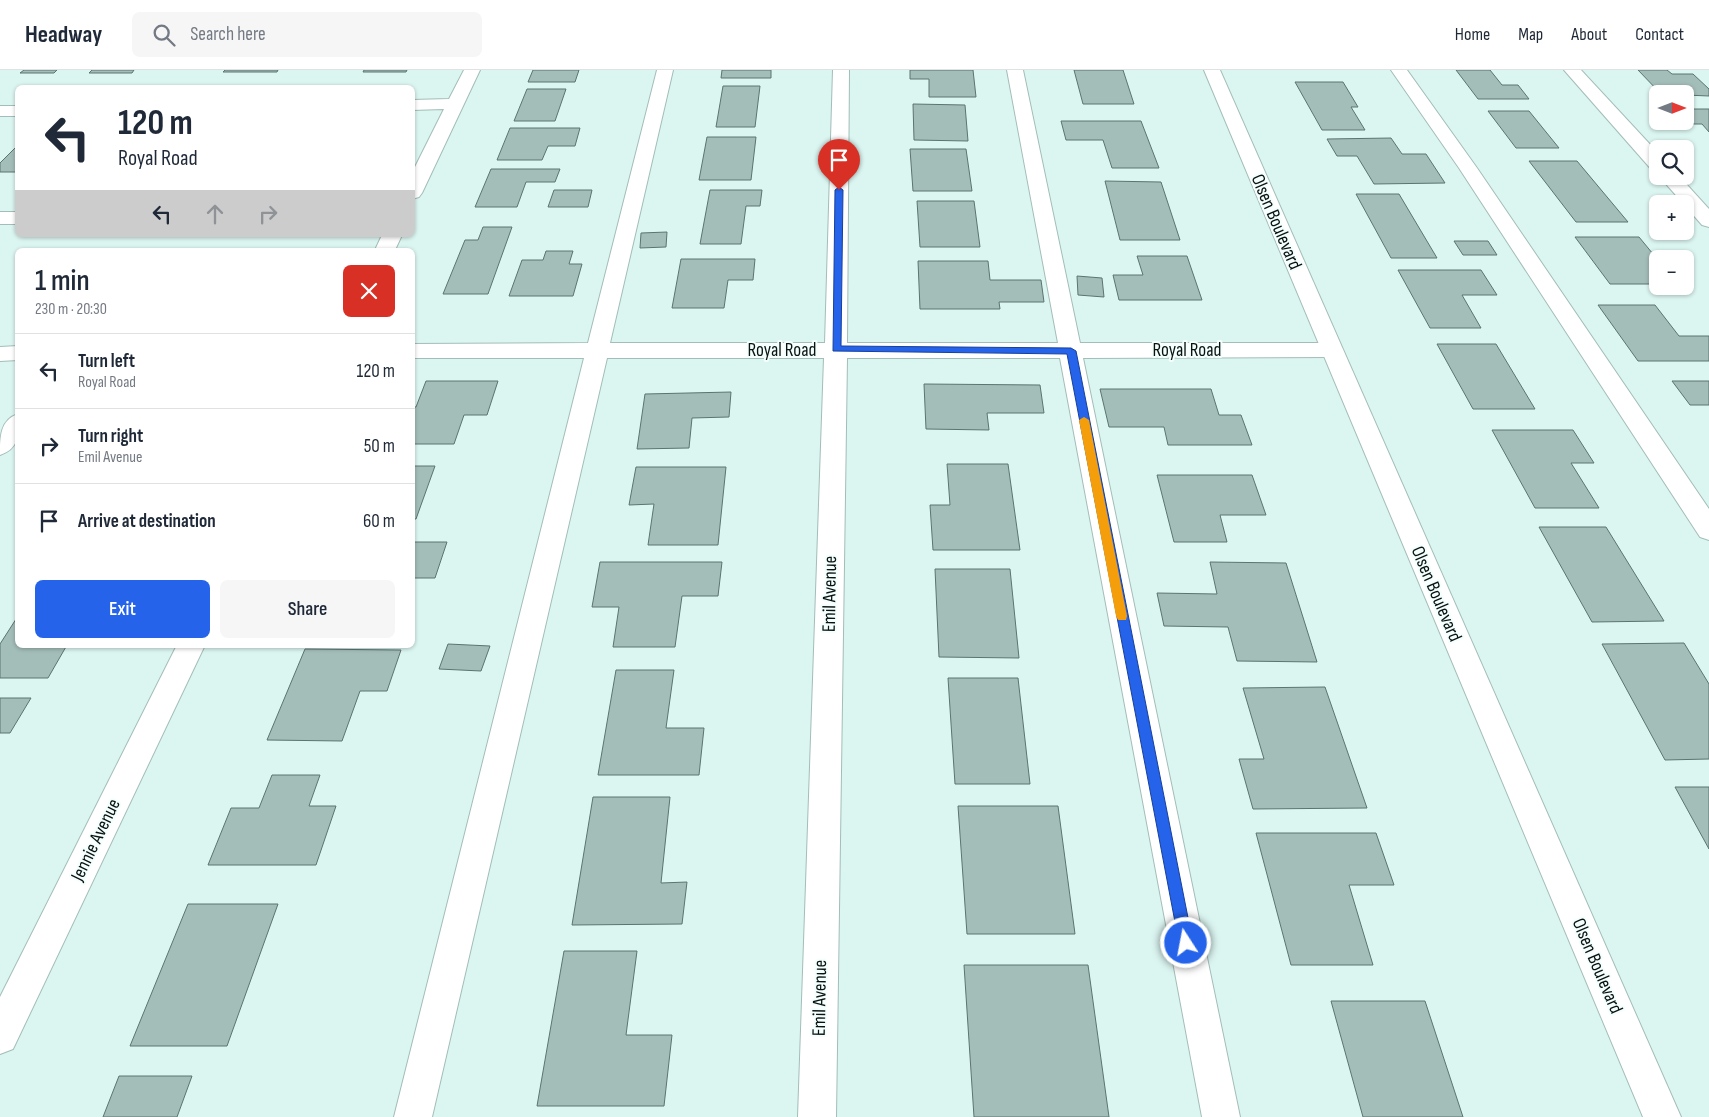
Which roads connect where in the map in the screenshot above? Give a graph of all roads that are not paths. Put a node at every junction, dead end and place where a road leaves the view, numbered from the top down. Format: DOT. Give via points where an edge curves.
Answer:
graph roads {
  1 [pos="472,70"];
  2 [pos="665,70"];
  3 [pos="841,70"];
  4 [pos="1015,70"];
  5 [pos="1212,70"];
  6 [pos="1399,70"];
  7 [pos="1572,70"];
  8 [pos="455,104"];
  9 [pos="415,105"];
  10 [pos="0,111"];
  11 [pos="15,111"];
  12 [pos="1649,154"];
  13 [pos="1676,185"];
  14 [pos="415,187"];
  15 [pos="0,218"];
  16 [pos="15,218"];
  17 [pos="1709,221"];
  18 [pos="836,349"];
  19 [pos="415,350"];
  20 [pos="1331,350"];
  21 [pos="598,351"];
  22 [pos="1071,351"];
  23 [pos="15,353"];
  24 [pos="0,354"];
  25 [pos="15,426"];
  26 [pos="0,446"];
  27 [pos="1709,530"];
  28 [pos="190,648"];
  29 [pos="0,1036"];
  30 [pos="413,1117"];
  31 [pos="817,1117"];
  32 [pos="1221,1117"];
  33 [pos="1662,1117"];
  1 -- 8 [label="street"];
  2 -- 21 [label="street"];
  3 -- 18 [label="street, Emil Avenue"];
  4 -- 22 [label="street"];
  5 -- 20 [label="street, Olsen Boulevard"];
  6 -- 27 [label="street"];
  7 -- 12 [label="street"];
  8 -- 9 [label="street"];
  8 -- 14 [label="street"];
  10 -- 11 [label="street"];
  13 -- 17 [label="street"];
  15 -- 16 [label="street"];
  18 -- 21 [label="street, Royal Road"];
  18 -- 22 [label="street, Royal Road"];
  18 -- 31 [label="street, Emil Avenue"];
  19 -- 21 [label="street, Royal Road"];
  20 -- 22 [label="street, Royal Road"];
  20 -- 33 [label="street, Olsen Boulevard"];
  21 -- 30 [label="street"];
  22 -- 32 [label="street"];
  23 -- 24 [label="street"];
  25 -- 26 [label="street"];
  28 -- 29 [label="street, Jennie Avenue"];
}
